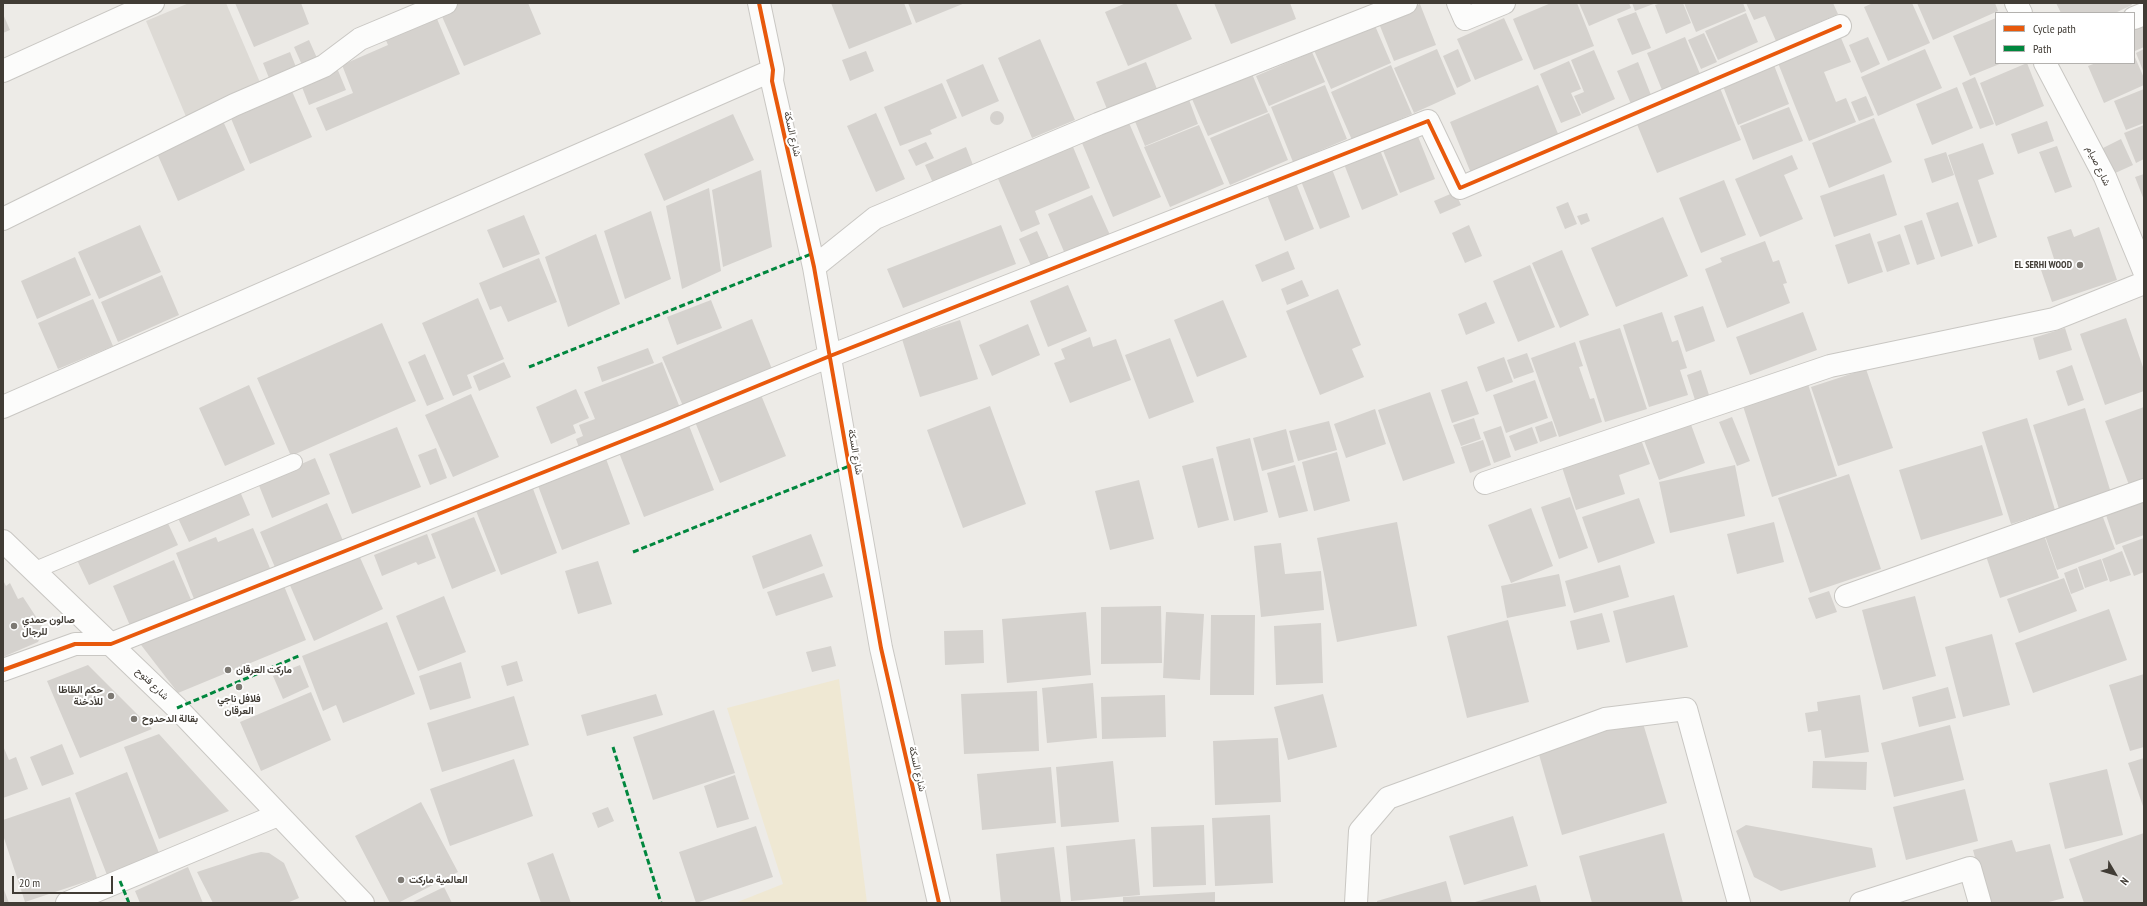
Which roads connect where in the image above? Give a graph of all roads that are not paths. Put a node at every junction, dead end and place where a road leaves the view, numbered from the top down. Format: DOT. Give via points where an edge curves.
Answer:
graph roads {
  1 [pos="153,3"];
  2 [pos="446,3"];
  3 [pos="759,3"];
  4 [pos="1406,3"];
  5 [pos="1458,3"];
  6 [pos="1504,3"];
  7 [pos="2016,3"];
  8 [pos="2020,12"];
  9 [pos="1840,26"];
  10 [pos="2046,64"];
  11 [pos="773,70"];
  12 [pos="3,71"];
  13 [pos="3,219"];
  14 [pos="814,267"];
  15 [pos="2144,271"];
  16 [pos="2144,283"];
  17 [pos="830,356"];
  18 [pos="3,407"];
  19 [pos="294,462"];
  20 [pos="1485,483"];
  21 [pos="2144,490"];
  22 [pos="3,541"];
  23 [pos="33,571"];
  24 [pos="1846,596"];
  25 [pos="111,644"];
  26 [pos="3,670"];
  27 [pos="278,816"];
  28 [pos="67,903"];
  29 [pos="363,903"];
  30 [pos="939,903"];
  31 [pos="1356,903"];
  32 [pos="1740,903"];
  33 [pos="1861,903"];
  34 [pos="1980,903"];
  1 -- 12 [label="street"];
  2 -- 13 [label="street" via="360,39 324,66 234,105"];
  3 -- 11 [label="street, شارع السكة"];
  4 -- 14 [label="street" via="1098,124 875,218"];
  5 -- 6 [label="street" via="1465,19"];
  7 -- 8 [label="street"];
  9 -- 17 [label="street" via="1460,188 1428,121"];
  10 -- 15 [label="street, شارع صيام" via="2105,177"];
  11 -- 14 [label="street, شارع السكة" via="772,82"];
  11 -- 18 [label="street"];
  14 -- 17 [label="street, شارع السكة"];
  16 -- 20 [label="street" via="2054,318 1830,366"];
  17 -- 25 [label="street"];
  17 -- 30 [label="street, شارع السكة" via="881,648"];
  19 -- 23 [label="lane"];
  21 -- 24 [label="street"];
  22 -- 23 [label="street, شارع فتوح"];
  23 -- 25 [label="street, شارع فتوح"];
  25 -- 26 [label="street" via="75,644"];
  25 -- 27 [label="street, شارع فتوح" via="177,708"];
  27 -- 28 [label="street"];
  27 -- 29 [label="street, شارع فتوح"];
  31 -- 32 [label="street" via="1360,831 1388,798 1605,719 1686,709"];
  33 -- 34 [label="street" via="1970,868"];
}
